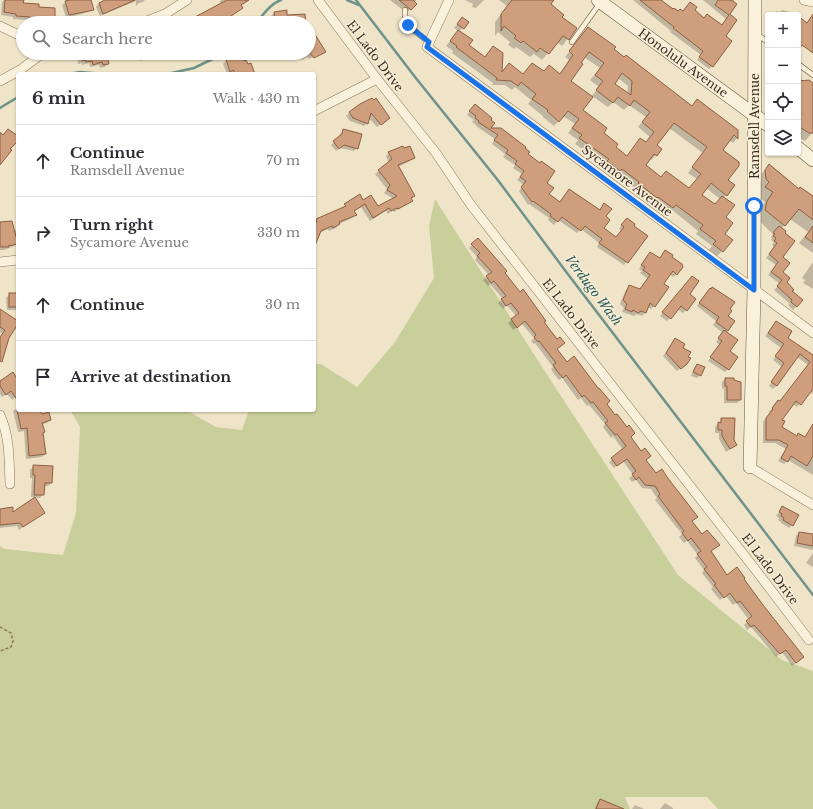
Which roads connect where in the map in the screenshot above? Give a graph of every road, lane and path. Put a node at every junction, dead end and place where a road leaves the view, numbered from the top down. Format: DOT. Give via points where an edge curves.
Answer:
graph roads {
  1 [pos="187,0"];
  2 [pos="318,0"];
  3 [pos="449,0"];
  4 [pos="756,0"];
  5 [pos="804,0"];
  6 [pos="599,1"];
  7 [pos="813,2"];
  8 [pos="405,10"];
  9 [pos="160,16"];
  10 [pos="0,26"];
  11 [pos="756,33"];
  12 [pos="16,34"];
  13 [pos="765,40"];
  14 [pos="572,42"];
  15 [pos="428,45"];
  16 [pos="34,60"];
  17 [pos="801,66"];
  18 [pos="16,72"];
  19 [pos="16,72"];
  20 [pos="813,74"];
  21 [pos="377,79"];
  22 [pos="0,80"];
  23 [pos="316,110"];
  24 [pos="754,115"];
  25 [pos="765,124"];
  26 [pos="801,150"];
  27 [pos="813,160"];
  28 [pos="16,260"];
  29 [pos="0,262"];
  30 [pos="754,290"];
  31 [pos="813,333"];
  32 [pos="0,415"];
  33 [pos="750,467"];
  34 [pos="10,484"];
  35 [pos="813,505"];
  36 [pos="0,628"];
  37 [pos="808,640"];
  38 [pos="0,652"];
  1 -- 9 [label="street"];
  2 -- 21 [label="street, El Lado Drive"];
  3 -- 15 [label="street"];
  4 -- 11 [label="street, Ramsdell Avenue"];
  5 -- 7 [label="street"];
  6 -- 14 [label="lane"];
  6 -- 24 [label="street, Honolulu Avenue"];
  8 -- 15 [label="lane" via="404,19"];
  10 -- 12 [label="street"];
  11 -- 13 [label="lane"];
  11 -- 24 [label="street, Ramsdell Avenue"];
  15 -- 30 [label="street, Sycamore Avenue"];
  16 -- 19 [label="street"];
  17 -- 20 [label="lane"];
  18 -- 22 [label="street"];
  21 -- 23 [label="street"];
  21 -- 37 [label="street, El Lado Drive" via="436,153 471,205"];
  24 -- 25 [label="street, Honolulu Avenue"];
  24 -- 30 [label="street, Ramsdell Avenue"];
  26 -- 27 [label="street"];
  28 -- 29 [label="street"];
  30 -- 31 [label="street, Sycamore Avenue"];
  30 -- 33 [label="street, Ramsdell Avenue"];
  32 -- 34 [label="street" via="9,447"];
  33 -- 35 [label="street"];
  36 -- 38 [label="path" via="11,633 13,641 11,647"];
}
